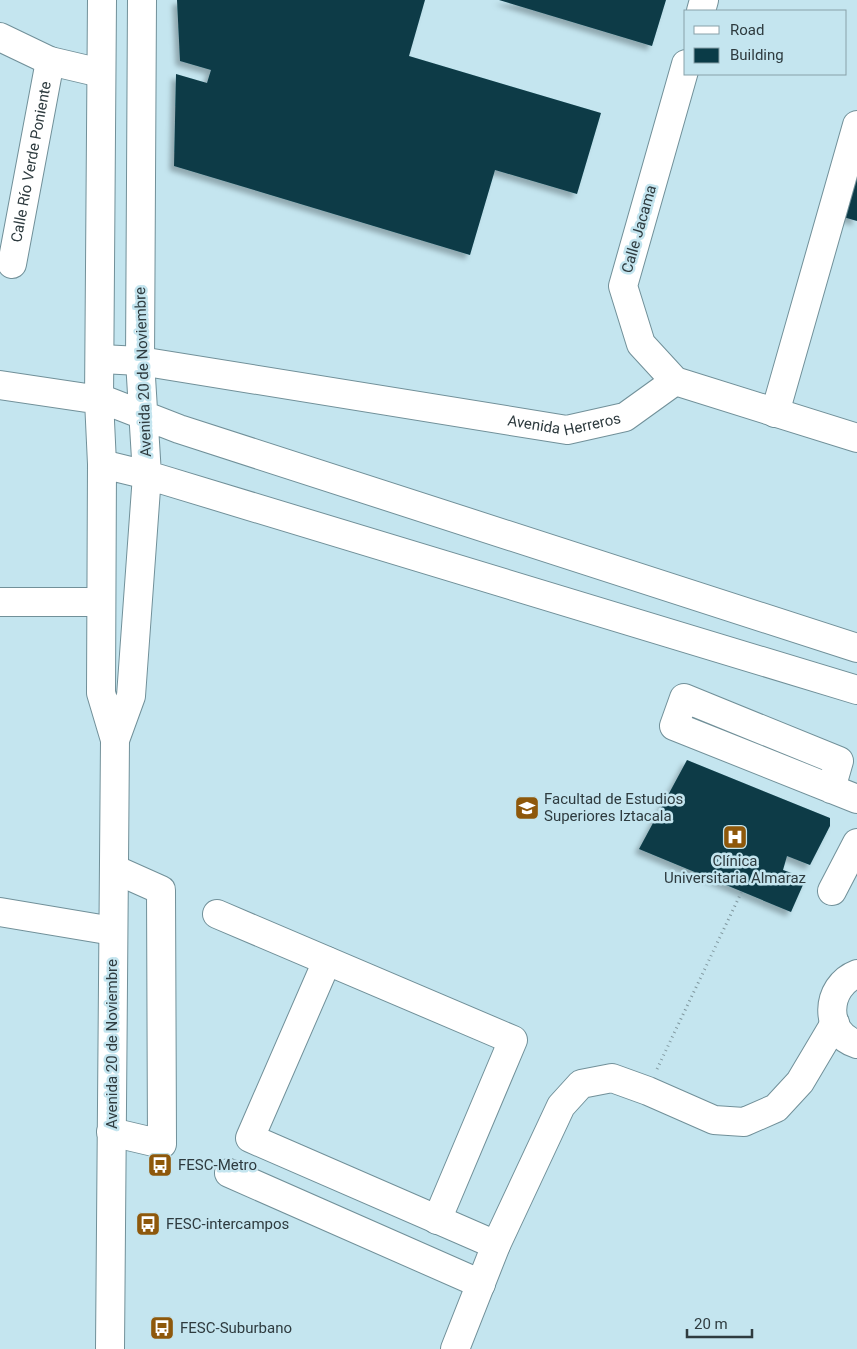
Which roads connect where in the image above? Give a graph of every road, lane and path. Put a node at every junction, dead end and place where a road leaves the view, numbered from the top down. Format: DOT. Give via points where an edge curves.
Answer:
graph roads {
  1 [pos="102,0"];
  2 [pos="142,0"];
  3 [pos="0,37"];
  4 [pos="50,61"];
  5 [pos="684,71"];
  6 [pos="101,73"];
  7 [pos="857,125"];
  8 [pos="12,264"];
  9 [pos="101,359"];
  10 [pos="140,362"];
  11 [pos="675,381"];
  12 [pos="0,385"];
  13 [pos="99,400"];
  14 [pos="775,413"];
  15 [pos="142,414"];
  16 [pos="857,438"];
  17 [pos="102,464"];
  18 [pos="147,475"];
  19 [pos="0,602"];
  20 [pos="100,602"];
  21 [pos="857,648"];
  22 [pos="857,690"];
  23 [pos="115,740"];
  24 [pos="831,789"];
  25 [pos="857,799"];
  26 [pos="857,843"];
  27 [pos="114,869"];
  28 [pos="742,891"];
  29 [pos="832,891"];
  30 [pos="0,912"];
  31 [pos="217,914"];
  32 [pos="113,931"];
  33 [pos="327,961"];
  34 [pos="857,974"];
  35 [pos="835,1023"];
  36 [pos="857,1044"];
  37 [pos="656,1073"];
  38 [pos="111,1132"];
  39 [pos="229,1173"];
  40 [pos="437,1220"];
  41 [pos="496,1245"];
  42 [pos="480,1284"];
  43 [pos="110,1349"];
  44 [pos="455,1349"];
  1 -- 6 [label="main road, Avenida 20 de Noviembre"];
  2 -- 10 [label="main road, Avenida 20 de Noviembre"];
  3 -- 4 [label="main road"];
  4 -- 6 [label="main road"];
  4 -- 8 [label="main road, Calle Río Verde Poniente"];
  5 -- 11 [label="main road, Calle Jacama" via="623,286 641,344"];
  6 -- 9 [label="main road, Avenida 20 de Noviembre"];
  7 -- 14 [label="main road"];
  9 -- 10 [label="main road, Avenida Herreros"];
  9 -- 13 [label="main road, Avenida 20 de Noviembre"];
  10 -- 11 [label="main road, Avenida Herreros" via="567,430 626,417"];
  10 -- 15 [label="main road, Avenida 20 de Noviembre"];
  11 -- 14 [label="main road"];
  12 -- 13 [label="main road"];
  13 -- 15 [label="main road"];
  13 -- 17 [label="main road, Avenida 20 de Noviembre"];
  14 -- 16 [label="main road"];
  15 -- 18 [label="main road, Avenida 20 de Noviembre"];
  15 -- 21 [label="main road"];
  17 -- 18 [label="main road"];
  17 -- 20 [label="main road, Avenida 20 de Noviembre"];
  18 -- 22 [label="main road"];
  18 -- 23 [label="main road, Avenida 20 de Noviembre" via="131,696"];
  19 -- 20 [label="main road"];
  20 -- 23 [label="main road, Avenida 20 de Noviembre" via="100,693"];
  23 -- 27 [label="main road, Avenida 20 de Noviembre"];
  24 -- 24 [label="main road" via="674,726 684,698 839,761"];
  24 -- 25 [label="main road"];
  26 -- 29 [label="main road"];
  27 -- 32 [label="main road, Avenida 20 de Noviembre"];
  27 -- 38 [label="main road" via="161,890 162,1144"];
  28 -- 37 [label="path"];
  30 -- 32 [label="main road"];
  31 -- 33 [label="main road"];
  32 -- 38 [label="main road, Avenida 20 de Noviembre"];
  33 -- 40 [label="main road" via="250,1138"];
  33 -- 40 [label="main road" via="513,1040"];
  34 -- 35 [label="main road" via="842,983 834,995"];
  35 -- 36 [label="main road" via="842,1035"];
  35 -- 41 [label="main road" via="800,1082 776,1108 744,1122 714,1120 612,1078 581,1084 560,1106"];
  38 -- 43 [label="main road, Avenida 20 de Noviembre"];
  39 -- 42 [label="main road"];
  40 -- 41 [label="main road"];
  41 -- 42 [label="main road"];
  42 -- 44 [label="main road"];
}
